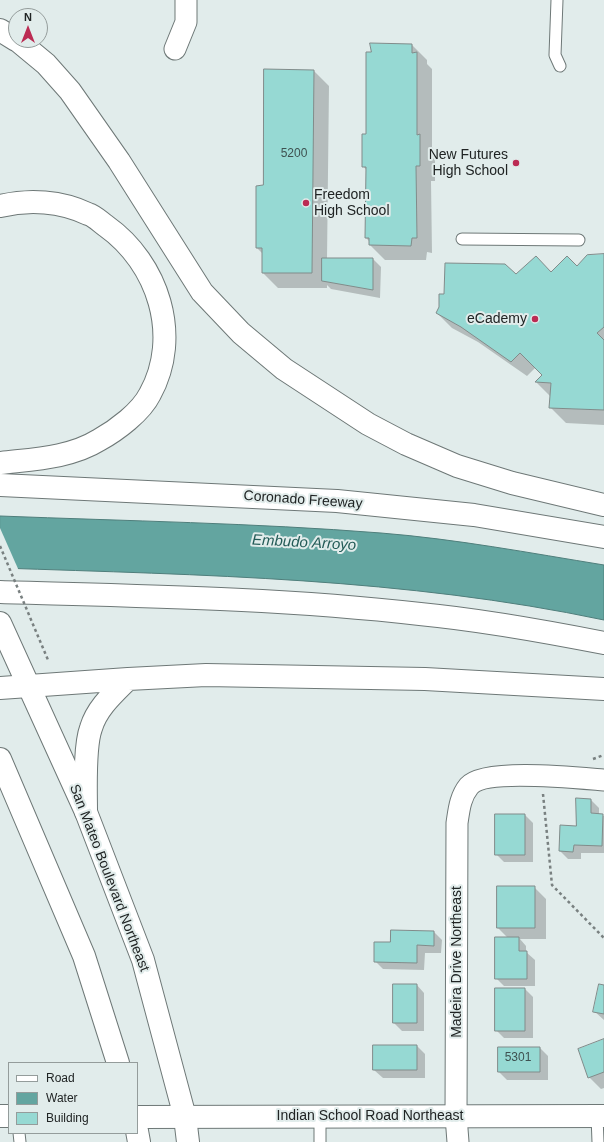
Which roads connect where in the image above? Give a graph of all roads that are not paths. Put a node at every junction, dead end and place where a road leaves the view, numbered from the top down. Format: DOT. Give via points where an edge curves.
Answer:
graph roads {
  1 [pos="186,0"];
  2 [pos="556,0"];
  3 [pos="26,48"];
  4 [pos="175,49"];
  5 [pos="560,66"];
  6 [pos="0,206"];
  7 [pos="462,239"];
  8 [pos="579,240"];
  9 [pos="0,463"];
  10 [pos="0,485"];
  11 [pos="604,505"];
  12 [pos="604,537"];
  13 [pos="0,592"];
  14 [pos="0,624"];
  15 [pos="604,643"];
  16 [pos="128,679"];
  17 [pos="29,686"];
  18 [pos="0,688"];
  19 [pos="604,689"];
  20 [pos="0,759"];
  21 [pos="604,780"];
  22 [pos="86,812"];
  23 [pos="118,1062"];
  24 [pos="320,1116"];
  25 [pos="456,1116"];
  26 [pos="601,1116"];
  27 [pos="138,1117"];
  28 [pos="185,1117"];
  29 [pos="188,1142"];
  30 [pos="320,1142"];
  31 [pos="458,1142"];
  32 [pos="598,1142"];
  1 -- 4 [label="street" via="186,22"];
  2 -- 5 [label="lane" via="555,55"];
  3 -- 11 [label="main road" via="46,64 70,91 119,161 202,292 241,334 284,369 368,424 457,466 512,483"];
  6 -- 9 [label="main road" via="18,202 54,203 89,214 117,234 138,256 156,287 165,324 163,360 150,395 125,423 98,441 63,454"];
  7 -- 8 [label="lane"];
  10 -- 12 [label="main road, Coronado Freeway" via="337,501 474,515"];
  13 -- 15 [label="main road" via="160,596 420,614 532,629"];
  14 -- 17 [label="main road, San Mateo Boulevard Northeast"];
  16 -- 17 [label="main road"];
  16 -- 19 [label="main road" via="206,675 425,679"];
  16 -- 22 [label="main road" via="104,703 90,729"];
  17 -- 18 [label="main road"];
  17 -- 22 [label="main road, San Mateo Boulevard Northeast"];
  20 -- 23 [label="main road" via="84,956"];
  21 -- 25 [label="street, Madeira Drive Northeast" via="492,776 470,785 461,800 457,823"];
  22 -- 28 [label="main road, San Mateo Boulevard Northeast" via="143,960"];
  24 -- 25 [label="main road, Indian School Road Northeast"];
  24 -- 28 [label="main road, Indian School Road Northeast"];
  24 -- 30 [label="lane"];
  25 -- 26 [label="main road, Indian School Road Northeast"];
  25 -- 31 [label="street, Madeira Drive Northeast"];
  26 -- 32 [label="lane"];
  27 -- 28 [label="main road, Indian School Road Northeast"];
  28 -- 29 [label="main road, San Mateo Boulevard Northeast"];
}
